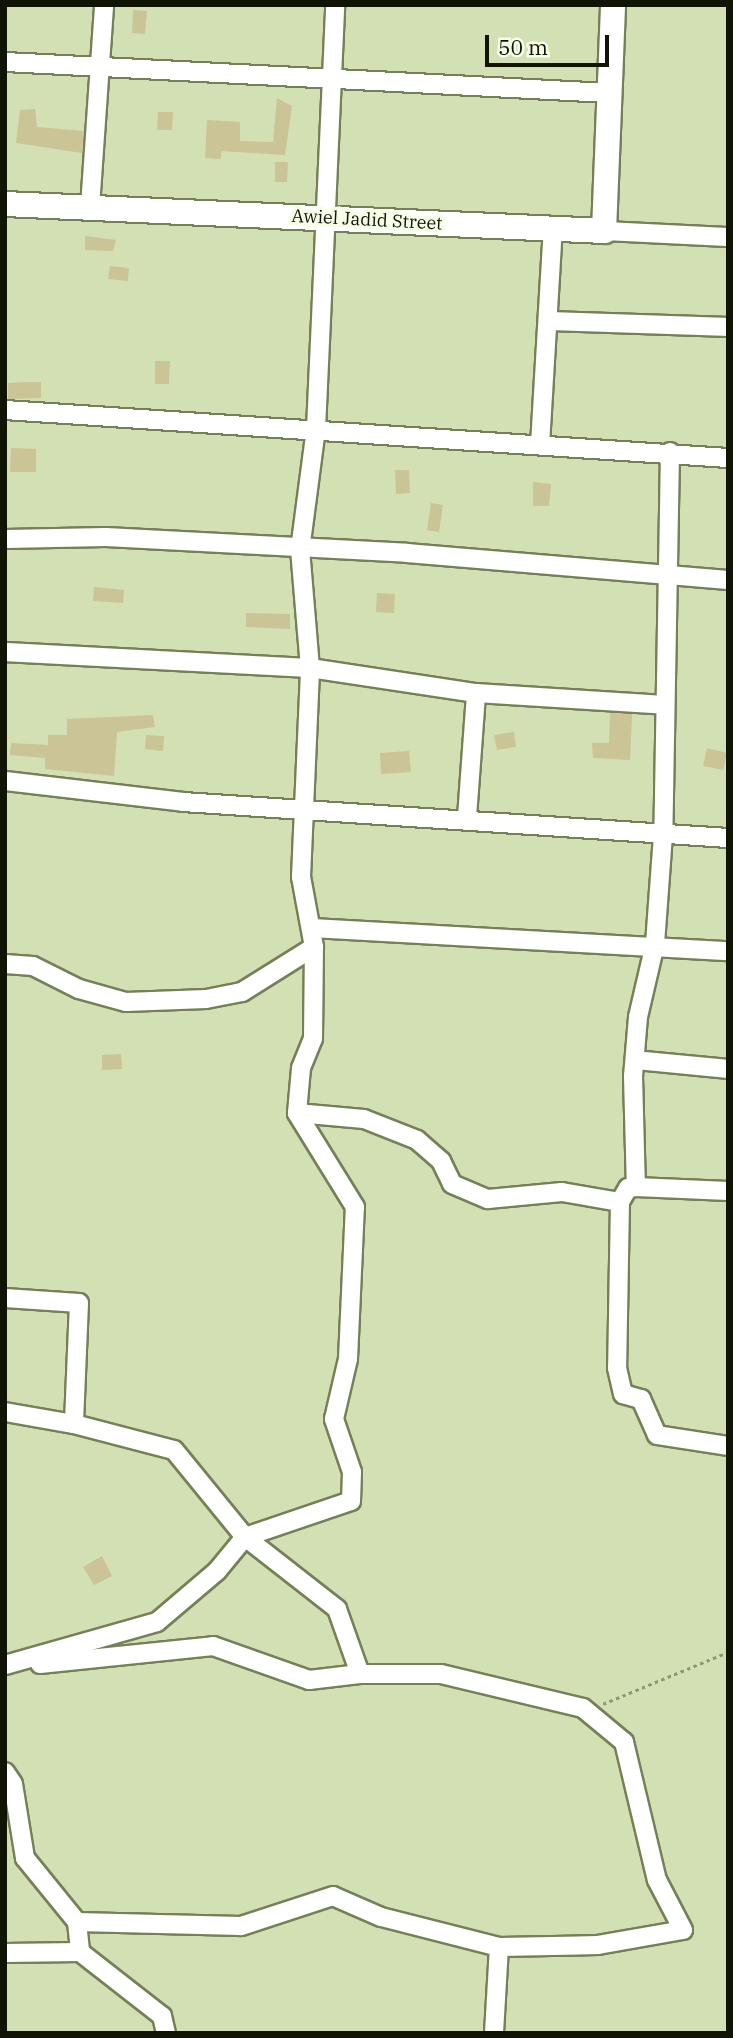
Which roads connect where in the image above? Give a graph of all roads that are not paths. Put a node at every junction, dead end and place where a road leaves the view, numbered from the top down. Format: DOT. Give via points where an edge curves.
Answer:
graph roads {
  1 [pos="104,5"];
  2 [pos="335,5"];
  3 [pos="613,5"];
  4 [pos="5,62"];
  5 [pos="99,68"];
  6 [pos="333,80"];
  7 [pos="608,93"];
  8 [pos="5,204"];
  9 [pos="90,207"];
  10 [pos="326,217"];
  11 [pos="553,229"];
  12 [pos="604,230"];
  13 [pos="728,237"];
  14 [pos="551,321"];
  15 [pos="728,327"];
  16 [pos="5,410"];
  17 [pos="316,429"];
  18 [pos="540,445"];
  19 [pos="670,452"];
  20 [pos="728,458"];
  21 [pos="5,539"];
  22 [pos="300,550"];
  23 [pos="669,575"];
  24 [pos="728,580"];
  25 [pos="5,652"];
  26 [pos="310,668"];
  27 [pos="477,693"];
  28 [pos="665,705"];
  29 [pos="5,781"];
  30 [pos="305,807"];
  31 [pos="467,817"];
  32 [pos="663,835"];
  33 [pos="728,838"];
  34 [pos="312,928"];
  35 [pos="655,944"];
  36 [pos="314,947"];
  37 [pos="728,951"];
  38 [pos="5,964"];
  39 [pos="635,1060"];
  40 [pos="728,1069"];
  41 [pos="297,1114"];
  42 [pos="636,1187"];
  43 [pos="728,1191"];
  44 [pos="620,1202"];
  45 [pos="5,1298"];
  46 [pos="5,1412"];
  47 [pos="74,1424"];
  48 [pos="728,1446"];
  49 [pos="245,1537"];
  50 [pos="5,1666"];
  51 [pos="360,1674"];
  52 [pos="5,1772"];
  53 [pos="77,1922"];
  54 [pos="499,1947"];
  55 [pos="80,1952"];
  56 [pos="5,1954"];
  57 [pos="166,2033"];
  58 [pos="495,2033"];
  1 -- 5 [label="street"];
  2 -- 6 [label="street"];
  3 -- 7 [label="street"];
  4 -- 5 [label="street"];
  5 -- 6 [label="street"];
  5 -- 9 [label="street"];
  6 -- 7 [label="street"];
  6 -- 10 [label="street"];
  7 -- 12 [label="street"];
  8 -- 9 [label="street, Awiel Jadid Street"];
  9 -- 10 [label="street, Awiel Jadid Street"];
  10 -- 11 [label="street, Awiel Jadid Street"];
  10 -- 17 [label="street"];
  11 -- 12 [label="street, Awiel Jadid Street"];
  11 -- 14 [label="street"];
  12 -- 13 [label="street, Awiel Jadid Street"];
  14 -- 15 [label="street"];
  14 -- 18 [label="street"];
  16 -- 17 [label="street"];
  17 -- 18 [label="street"];
  17 -- 22 [label="street"];
  18 -- 19 [label="street"];
  19 -- 20 [label="street"];
  19 -- 23 [label="street"];
  21 -- 22 [label="street" via="106,537"];
  22 -- 23 [label="street" via="407,553"];
  22 -- 26 [label="street"];
  23 -- 24 [label="street"];
  23 -- 28 [label="street"];
  25 -- 26 [label="street"];
  26 -- 27 [label="street"];
  26 -- 30 [label="street"];
  27 -- 28 [label="street"];
  27 -- 31 [label="street"];
  28 -- 32 [label="street"];
  29 -- 30 [label="street" via="183,802"];
  30 -- 31 [label="street"];
  30 -- 34 [label="street" via="301,877"];
  31 -- 32 [label="street"];
  32 -- 33 [label="street"];
  32 -- 35 [label="street"];
  34 -- 35 [label="street"];
  34 -- 36 [label="street"];
  35 -- 37 [label="street"];
  35 -- 39 [label="street"];
  36 -- 38 [label="street" via="242,992 206,999 126,1002 79,989 33,966"];
  36 -- 41 [label="street" via="313,1038 301,1068"];
  39 -- 40 [label="street"];
  39 -- 42 [label="street"];
  41 -- 44 [label="street" via="364,1119 417,1140 441,1161 452,1184 488,1199 562,1192"];
  41 -- 49 [label="street" via="355,1207 348,1360 334,1419 352,1472 351,1501"];
  42 -- 43 [label="street"];
  42 -- 44 [label="street" via="628,1188"];
  44 -- 48 [label="street" via="617,1368 623,1394 641,1399 657,1435"];
  45 -- 47 [label="street" via="79,1303"];
  46 -- 47 [label="street"];
  47 -- 49 [label="street" via="174,1450"];
  49 -- 50 [label="street" via="217,1571 157,1622"];
  49 -- 51 [label="street" via="337,1609"];
  50 -- 51 [label="street" via="214,1646 309,1679"];
  51 -- 54 [label="street" via="441,1674 583,1708 624,1742 657,1880 683,1930 597,1945"];
  52 -- 53 [label="street" via="13,1784 25,1858"];
  53 -- 54 [label="street" via="241,1926 333,1896 381,1917"];
  53 -- 55 [label="street"];
  54 -- 58 [label="street"];
  55 -- 56 [label="street"];
  55 -- 57 [label="street" via="162,2016"];
}
